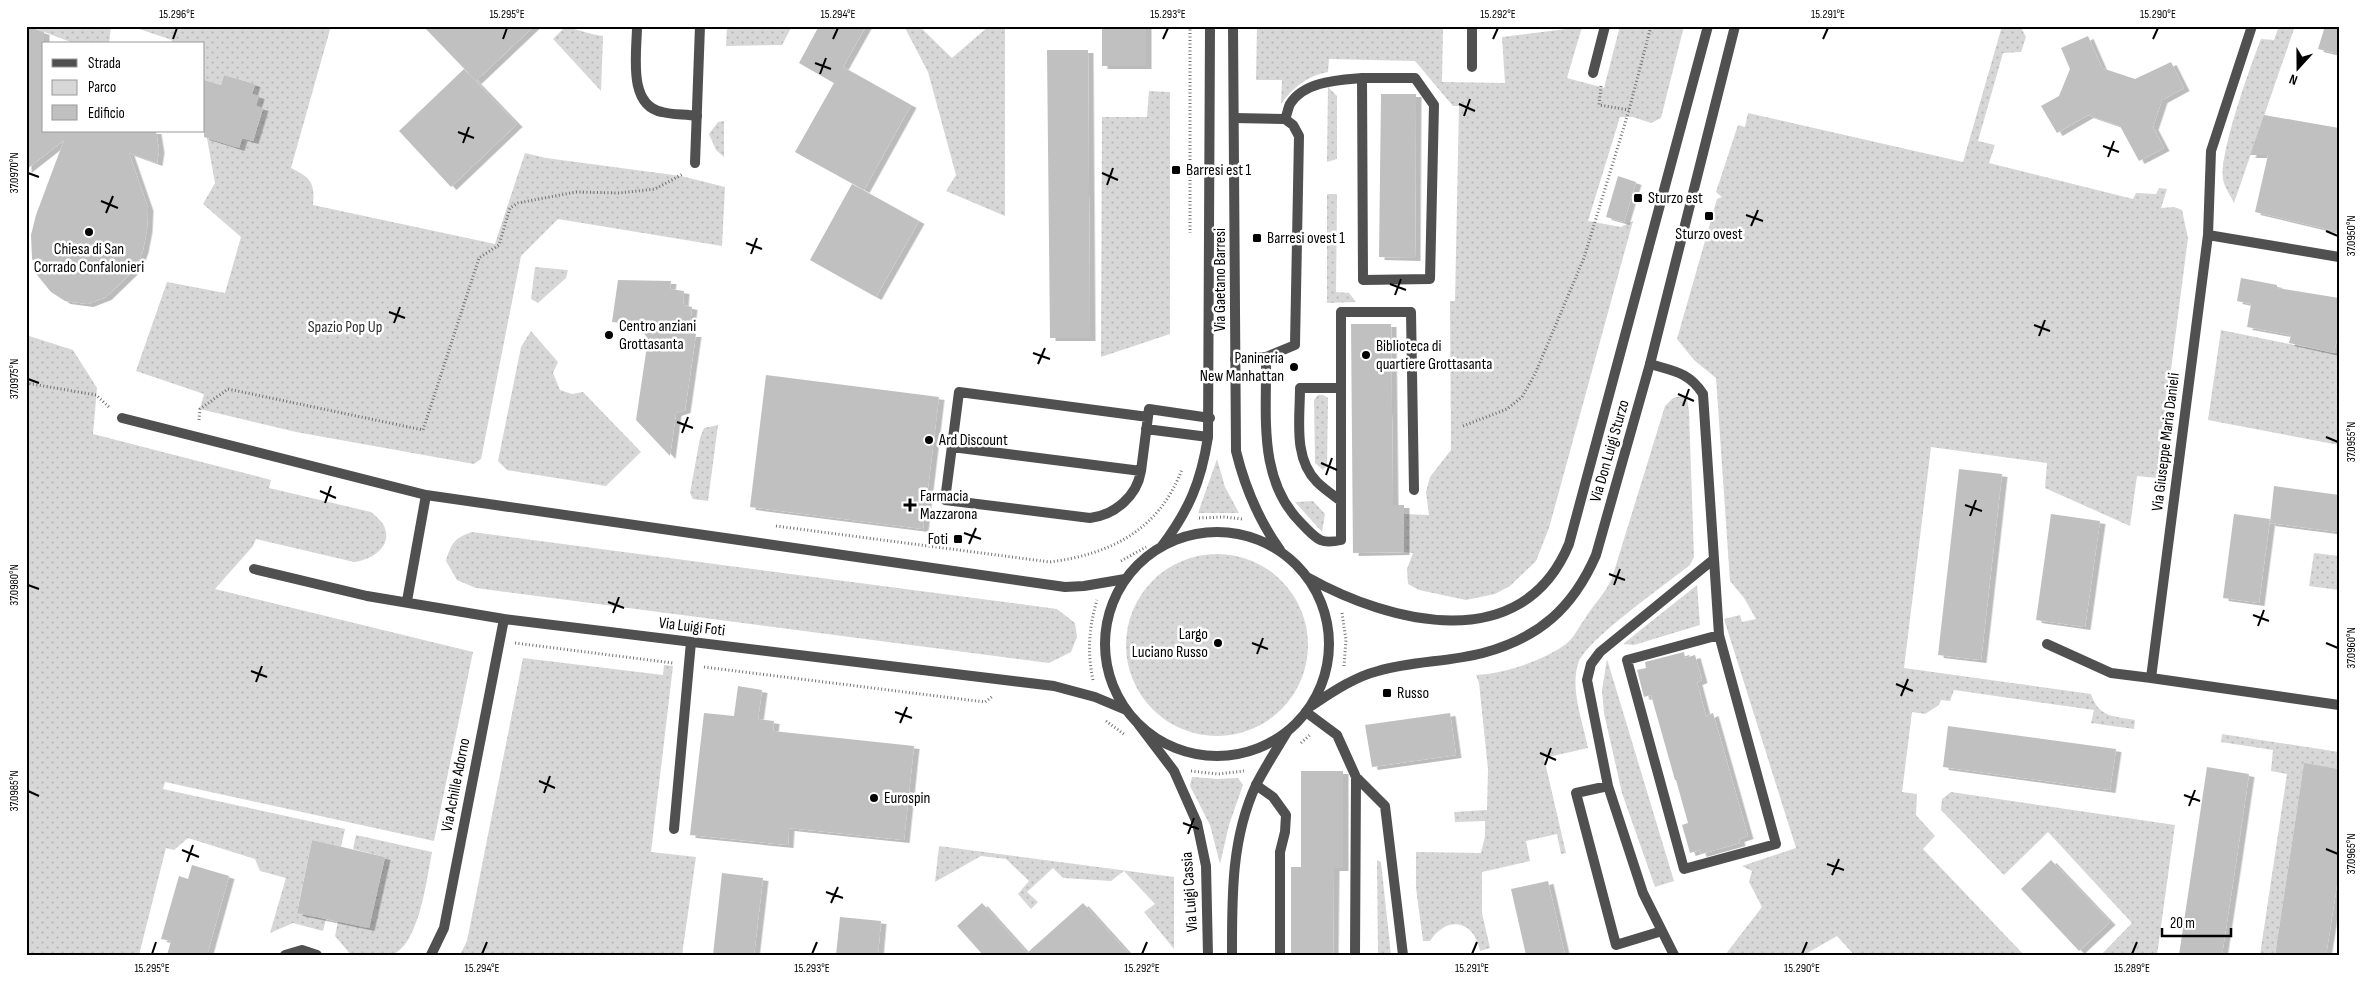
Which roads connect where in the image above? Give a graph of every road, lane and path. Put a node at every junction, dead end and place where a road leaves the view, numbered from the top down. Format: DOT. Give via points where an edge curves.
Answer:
graph roads {
  1 [pos="637,26"];
  2 [pos="700,26"];
  3 [pos="1190,26"];
  4 [pos="1210,26"];
  5 [pos="1233,26"];
  6 [pos="1472,26"];
  7 [pos="1605,26"];
  8 [pos="1651,26"];
  9 [pos="1708,26"];
  10 [pos="1736,26"];
  11 [pos="2252,26"];
  12 [pos="1472,67"];
  13 [pos="1593,73"];
  14 [pos="1362,78"];
  15 [pos="1629,110"];
  16 [pos="697,116"];
  17 [pos="1234,118"];
  18 [pos="1285,119"];
  19 [pos="695,163"];
  20 [pos="2208,234"];
  21 [pos="1190,237"];
  22 [pos="2339,257"];
  23 [pos="1266,357"];
  24 [pos="1235,359"];
  25 [pos="1650,364"];
  26 [pos="26,383"];
  27 [pos="1341,388"];
  28 [pos="1148,417"];
  29 [pos="122,418"];
  30 [pos="1210,418"];
  31 [pos="199,420"];
  32 [pos="208,422"];
  33 [pos="1463,426"];
  34 [pos="1146,429"];
  35 [pos="182,434"];
  36 [pos="1208,437"];
  37 [pos="952,447"];
  38 [pos="1184,463"];
  39 [pos="1141,471"];
  40 [pos="1414,490"];
  41 [pos="426,495"];
  42 [pos="1341,501"];
  43 [pos="1180,522"];
  44 [pos="767,525"];
  45 [pos="1262,525"];
  46 [pos="1148,546"];
  47 [pos="1162,546"];
  48 [pos="1282,553"];
  49 [pos="1714,559"];
  50 [pos="1050,562"];
  51 [pos="1058,568"];
  52 [pos="254,569"];
  53 [pos="1307,577"];
  54 [pos="1125,579"];
  55 [pos="1105,583"];
  56 [pos="1335,593"];
  57 [pos="407,601"];
  58 [pos="504,619"];
  59 [pos="1719,635"];
  60 [pos="690,642"];
  61 [pos="2046,644"];
  62 [pos="2151,678"];
  63 [pos="1339,688"];
  64 [pos="1101,700"];
  65 [pos="2339,704"];
  66 [pos="1308,709"];
  67 [pos="1126,710"];
  68 [pos="1139,725"];
  69 [pos="1287,732"];
  70 [pos="1124,734"];
  71 [pos="1356,777"];
  72 [pos="1256,785"];
  73 [pos="1608,786"];
  74 [pos="674,829"];
  75 [pos="1662,931"];
  76 [pos="285,955"];
  77 [pos="316,955"];
  78 [pos="431,955"];
  79 [pos="1208,955"];
  80 [pos="1232,955"];
  81 [pos="1280,955"];
  82 [pos="1355,955"];
  83 [pos="1403,955"];
  84 [pos="1674,955"];
  1 -- 16 [label="street" via="636,82 641,96 648,106 660,112"];
  2 -- 16 [label="street"];
  3 -- 21 [label="path"];
  4 -- 30 [label="street, Via Gaetano Barresi"];
  5 -- 17 [label="street, Via Gaetano Barresi"];
  6 -- 12 [label="street"];
  7 -- 13 [label="street"];
  8 -- 15 [label="path"];
  9 -- 56 [label="street, Via Don Luigi Sturzo" via="1571,535 1559,567 1540,589 1523,602 1486,618 1463,622 1399,613"];
  10 -- 25 [label="street, Via Don Luigi Sturzo"];
  11 -- 20 [label="street, Via Giuseppe Maria Danieli" via="2211,151"];
  13 -- 15 [label="path" via="1602,85 1599,104"];
  14 -- 14 [label="street" via="1363,280 1430,279 1434,105 1415,78"];
  14 -- 18 [label="street" via="1328,82 1302,92 1290,104"];
  15 -- 33 [label="path" via="1584,258 1535,374 1522,397 1508,409"];
  16 -- 19 [label="street"];
  17 -- 18 [label="street"];
  17 -- 24 [label="street, Via Gaetano Barresi"];
  18 -- 23 [label="street" via="1293,125 1298,136 1295,345"];
  19 -- 31 [label="path" via="681,176 655,189 618,193 576,192 518,203 510,208 499,245 479,258 423,430 228,389 200,409"];
  20 -- 22 [label="street"];
  20 -- 62 [label="street, Via Giuseppe Maria Danieli"];
  23 -- 24 [label="street"];
  23 -- 42 [label="street" via="1267,453 1280,493 1295,517 1318,539 1328,543 1342,540"];
  24 -- 45 [label="street, Via Gaetano Barresi" via="1236,451 1244,484"];
  25 -- 49 [label="street" via="1681,373 1694,382 1702,394"];
  25 -- 63 [label="street, Via Don Luigi Sturzo" via="1596,555 1572,599 1542,627 1512,643 1482,653 1376,671"];
  26 -- 29 [label="path" via="96,396"];
  27 -- 40 [label="street" via="1341,312 1411,312"];
  27 -- 42 [label="street"];
  27 -- 42 [label="street" via="1300,388 1300,445 1304,464 1316,482"];
  28 -- 30 [label="street" via="1149,409"];
  28 -- 34 [label="street"];
  28 -- 37 [label="street" via="959,392"];
  29 -- 35 [label="street"];
  30 -- 36 [label="street, Via Gaetano Barresi"];
  31 -- 32 [label="path"];
  31 -- 35 [label="path"];
  34 -- 36 [label="street"];
  34 -- 39 [label="street"];
  35 -- 41 [label="street"];
  36 -- 43 [label="street, Via Gaetano Barresi" via="1199,483"];
  37 -- 39 [label="street"];
  37 -- 39 [label="street" via="945,500 974,504 1101,517 1113,511 1134,491"];
  38 -- 50 [label="path" via="1170,496 1143,528 1112,546"];
  41 -- 55 [label="street" via="1065,587"];
  41 -- 57 [label="street"];
  43 -- 45 [label="path" via="1224,517"];
  43 -- 47 [label="street, Via Gaetano Barresi"];
  44 -- 50 [label="path"];
  45 -- 48 [label="street, Via Gaetano Barresi"];
  46 -- 55 [label="path" via="1118,563"];
  47 -- 48 [label="street" via="1210,532 1260,541"];
  47 -- 54 [label="street"];
  48 -- 53 [label="street"];
  49 -- 59 [label="street"];
  49 -- 73 [label="street" via="1600,652 1591,664 1587,680"];
  50 -- 51 [label="path"];
  52 -- 57 [label="street, Via Luigi Foti" via="367,596"];
  53 -- 56 [label="street, Via Don Luigi Sturzo"];
  53 -- 66 [label="street" via="1326,618 1329,641 1328,664 1321,686"];
  54 -- 55 [label="street"];
  54 -- 67 [label="street" via="1114,599 1104,644 1114,690"];
  55 -- 64 [label="path" via="1092,615 1088,650"];
  56 -- 63 [label="path" via="1346,640"];
  57 -- 58 [label="street, Via Luigi Foti"];
  58 -- 60 [label="street, Via Luigi Foti"];
  58 -- 78 [label="street, Via Achille Adorno" via="444,928"];
  59 -- 59 [label="street" via="1776,844 1684,869 1627,660"];
  60 -- 64 [label="street, Via Luigi Foti" via="1054,686"];
  60 -- 74 [label="street"];
  61 -- 62 [label="street" via="2111,673"];
  62 -- 65 [label="street"];
  63 -- 66 [label="street, Via Don Luigi Sturzo"];
  64 -- 67 [label="street, Via Luigi Foti"];
  64 -- 70 [label="path"];
  66 -- 69 [label="street"];
  66 -- 71 [label="street" via="1337,735"];
  67 -- 68 [label="street"];
  68 -- 69 [label="street" via="1157,739 1200,755 1246,752"];
  68 -- 79 [label="street, Via Luigi Cassia" via="1174,771 1197,823 1206,866"];
  69 -- 72 [label="street"];
  71 -- 82 [label="street"];
  71 -- 83 [label="street" via="1386,806"];
  72 -- 80 [label="street" via="1237,844 1232,876"];
  72 -- 81 [label="street" via="1274,797 1286,815 1286,832 1280,852"];
  73 -- 75 [label="street" via="1643,893"];
  73 -- 75 [label="street" via="1576,793 1616,945"];
  75 -- 84 [label="street"];
  76 -- 77 [label="street" via="302,950"];
}
